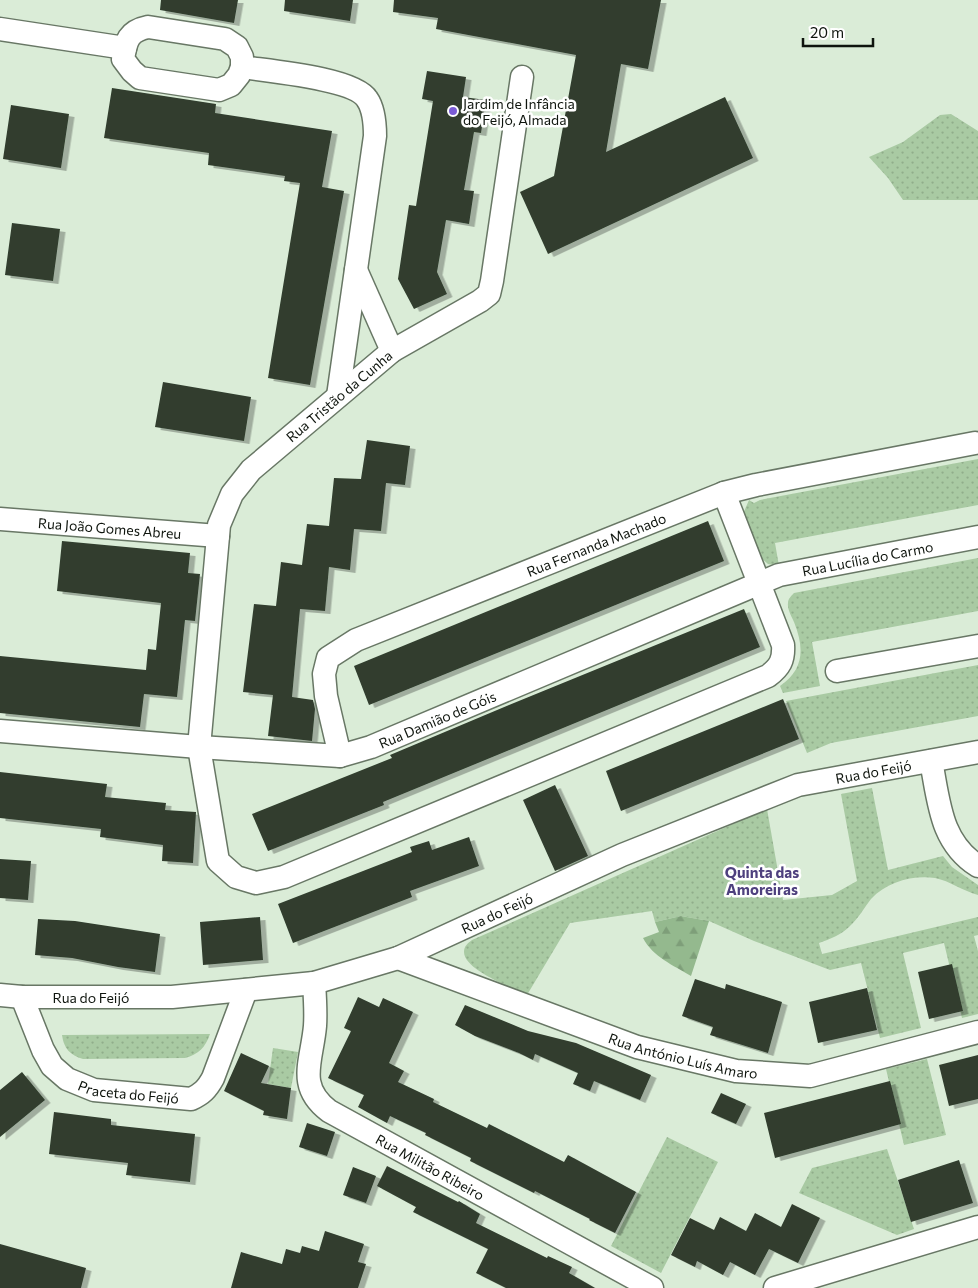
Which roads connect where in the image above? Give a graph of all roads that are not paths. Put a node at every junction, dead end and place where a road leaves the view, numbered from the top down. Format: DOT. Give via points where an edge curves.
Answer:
graph roads {
  1 [pos="0,29"];
  2 [pos="125,48"];
  3 [pos="242,67"];
  4 [pos="522,77"];
  5 [pos="356,270"];
  6 [pos="392,351"];
  7 [pos="338,396"];
  8 [pos="975,443"];
  9 [pos="724,493"];
  10 [pos="0,518"];
  11 [pos="218,536"];
  12 [pos="978,537"];
  13 [pos="758,583"];
  14 [pos="978,646"];
  15 [pos="837,672"];
  16 [pos="0,731"];
  17 [pos="199,747"];
  18 [pos="978,752"];
  19 [pos="340,756"];
  20 [pos="931,762"];
  21 [pos="978,866"];
  22 [pos="398,958"];
  23 [pos="314,984"];
  24 [pos="246,990"];
  25 [pos="11,996"];
  26 [pos="978,1032"];
  27 [pos="978,1227"];
  28 [pos="652,1288"];
  29 [pos="775,1288"];
  1 -- 2 [label="street"];
  2 -- 3 [label="street" via="126,40 138,29 148,27 225,39 237,47"];
  2 -- 3 [label="street" via="123,59 140,78 218,90 231,85"];
  3 -- 5 [label="street" via="339,82 354,88 367,99 375,122 375,136"];
  4 -- 6 [label="street, Rua Tristão da Cunha" via="488,294 480,302"];
  5 -- 6 [label="street"];
  5 -- 7 [label="street"];
  6 -- 7 [label="street, Rua Tristão da Cunha"];
  7 -- 11 [label="street, Rua Tristão da Cunha" via="251,470 232,494 219,525"];
  8 -- 9 [label="street, Rua Fernanda Machado" via="756,484"];
  9 -- 13 [label="street"];
  9 -- 19 [label="street, Rua Fernanda Machado" via="356,640 328,658 324,674 326,696"];
  10 -- 11 [label="street, Rua João Gomes Abreu"];
  11 -- 17 [label="street, Rua Tristão da Cunha"];
  12 -- 13 [label="street, Rua Lucília do Carmo" via="779,575"];
  13 -- 17 [label="street, Rua Tristão da Cunha" via="783,645 784,658 778,669 768,676 284,877 256,884 236,877 218,861"];
  13 -- 19 [label="street, Rua Damião de Góis" via="371,747"];
  14 -- 15 [label="street"];
  16 -- 17 [label="street, Rua Damião de Góis"];
  17 -- 19 [label="street, Rua Damião de Góis"];
  18 -- 20 [label="street, Rua do Feijó"];
  20 -- 21 [label="street" via="941,814 950,839"];
  20 -- 22 [label="street, Rua do Feijó" via="798,785 622,855"];
  22 -- 23 [label="street, Rua do Feijó"];
  22 -- 26 [label="street, Rua António Luís Amaro" via="636,1047 736,1071 810,1076"];
  23 -- 24 [label="street, Rua do Feijó"];
  23 -- 28 [label="street, Rua Militão Ribeiro" via="314,1027 308,1082 318,1103"];
  24 -- 25 [label="street, Rua do Feijó" via="172,997"];
  24 -- 25 [label="street, Praceta do Feijó" via="210,1083 201,1095 191,1099 94,1090 67,1079 52,1066"];
  27 -- 29 [label="street"];
}
